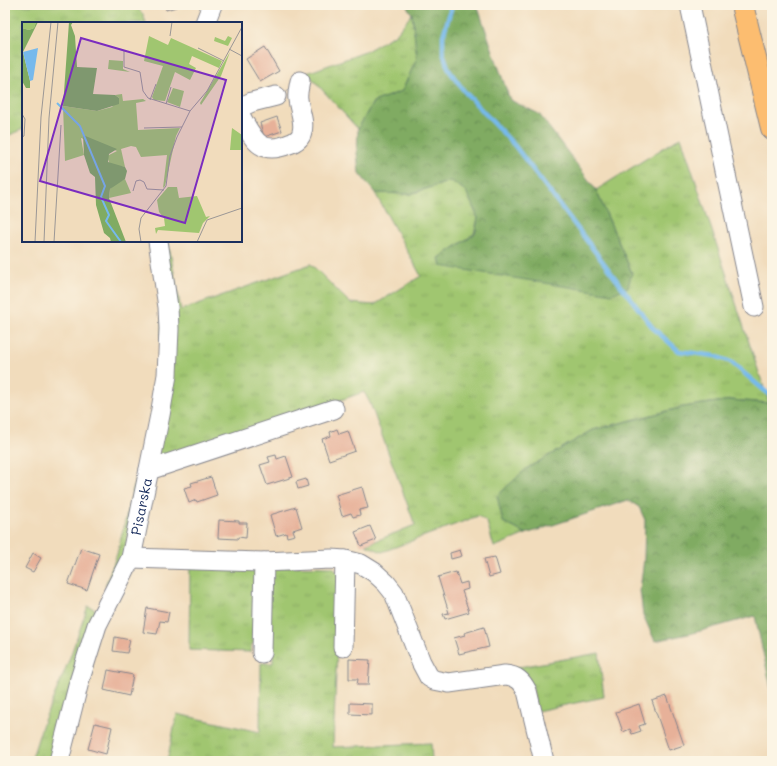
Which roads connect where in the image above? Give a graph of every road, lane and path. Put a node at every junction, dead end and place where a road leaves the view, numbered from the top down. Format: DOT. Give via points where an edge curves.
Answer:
graph roads {
  1 [pos="212,5"];
  2 [pos="690,5"];
  3 [pos="742,5"];
  4 [pos="205,22"];
  5 [pos="300,81"];
  6 [pos="276,96"];
  7 [pos="242,107"];
  8 [pos="242,119"];
  9 [pos="772,128"];
  10 [pos="158,242"];
  11 [pos="754,307"];
  12 [pos="334,410"];
  13 [pos="149,470"];
  14 [pos="131,558"];
  15 [pos="345,560"];
  16 [pos="264,562"];
  17 [pos="343,647"];
  18 [pos="262,653"];
  19 [pos="59,761"];
  20 [pos="544,761"];
  1 -- 4 [label="street"];
  2 -- 11 [label="street"];
  3 -- 9 [label="highway"];
  5 -- 8 [label="street" via="298,98 303,126 302,134 296,141 273,149 265,148 258,143"];
  6 -- 7 [label="street"];
  10 -- 13 [label="street, Pisarska" via="169,329 166,375"];
  12 -- 13 [label="street"];
  13 -- 14 [label="street, Pisarska"];
  14 -- 16 [label="street"];
  14 -- 19 [label="street, Pisarska" via="97,625"];
  15 -- 16 [label="street"];
  15 -- 17 [label="street"];
  15 -- 20 [label="street" via="361,564 374,572 394,593 421,662 434,680 448,683 505,675 513,676 524,684"];
  16 -- 18 [label="street"];
}
